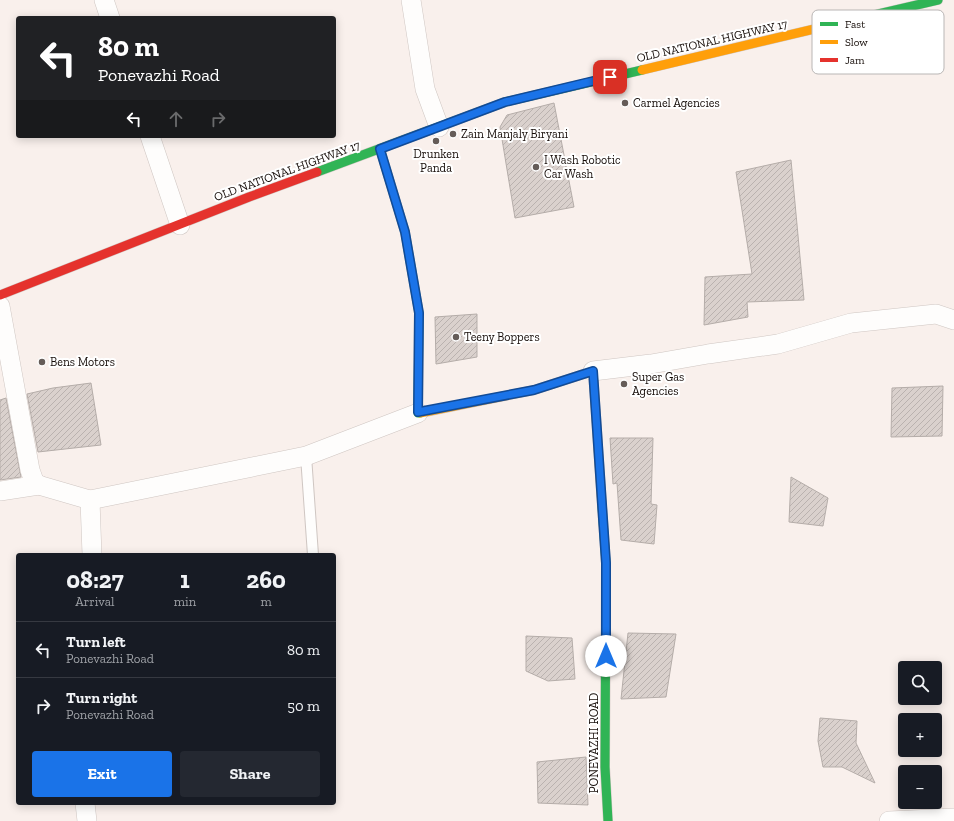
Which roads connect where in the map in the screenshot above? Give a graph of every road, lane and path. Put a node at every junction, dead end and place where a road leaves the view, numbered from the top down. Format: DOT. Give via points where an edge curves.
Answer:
graph roads {
  1 [pos="104,0"];
  2 [pos="411,0"];
  3 [pos="938,0"];
  4 [pos="896,10"];
  5 [pos="109,16"];
  6 [pos="812,30"];
  7 [pos="439,127"];
  8 [pos="151,138"];
  9 [pos="380,149"];
  10 [pos="180,225"];
  11 [pos="0,295"];
  12 [pos="0,306"];
  13 [pos="954,320"];
  14 [pos="593,371"];
  15 [pos="418,412"];
  16 [pos="306,456"];
  17 [pos="40,485"];
  18 [pos="0,491"];
  19 [pos="90,500"];
  20 [pos="92,553"];
  21 [pos="313,553"];
  22 [pos="85,805"];
  23 [pos="954,818"];
  24 [pos="87,821"];
  25 [pos="612,821"];
  26 [pos="889,821"];
  1 -- 5 [label="street"];
  2 -- 7 [label="street" via="425,89"];
  3 -- 4 [label="street, OLD NATIONAL HIGHWAY 17"];
  6 -- 7 [label="street, OLD NATIONAL HIGHWAY 17" via="505,102"];
  7 -- 9 [label="street, OLD NATIONAL HIGHWAY 17"];
  8 -- 10 [label="street"];
  9 -- 10 [label="street, OLD NATIONAL HIGHWAY 17"];
  9 -- 15 [label="street" via="405,232 419,313"];
  10 -- 11 [label="street, OLD NATIONAL HIGHWAY 17"];
  12 -- 17 [label="street" via="30,470 35,484"];
  13 -- 14 [label="street" via="936,314 851,323 778,344"];
  14 -- 15 [label="street" via="534,390"];
  14 -- 25 [label="street, PONEVAZHI ROAD" via="606,563 605,767"];
  15 -- 16 [label="street"];
  16 -- 19 [label="street"];
  16 -- 21 [label="lane"];
  17 -- 18 [label="street"];
  17 -- 19 [label="street"];
  19 -- 20 [label="street"];
  22 -- 24 [label="street"];
  23 -- 26 [label="street"];
}
